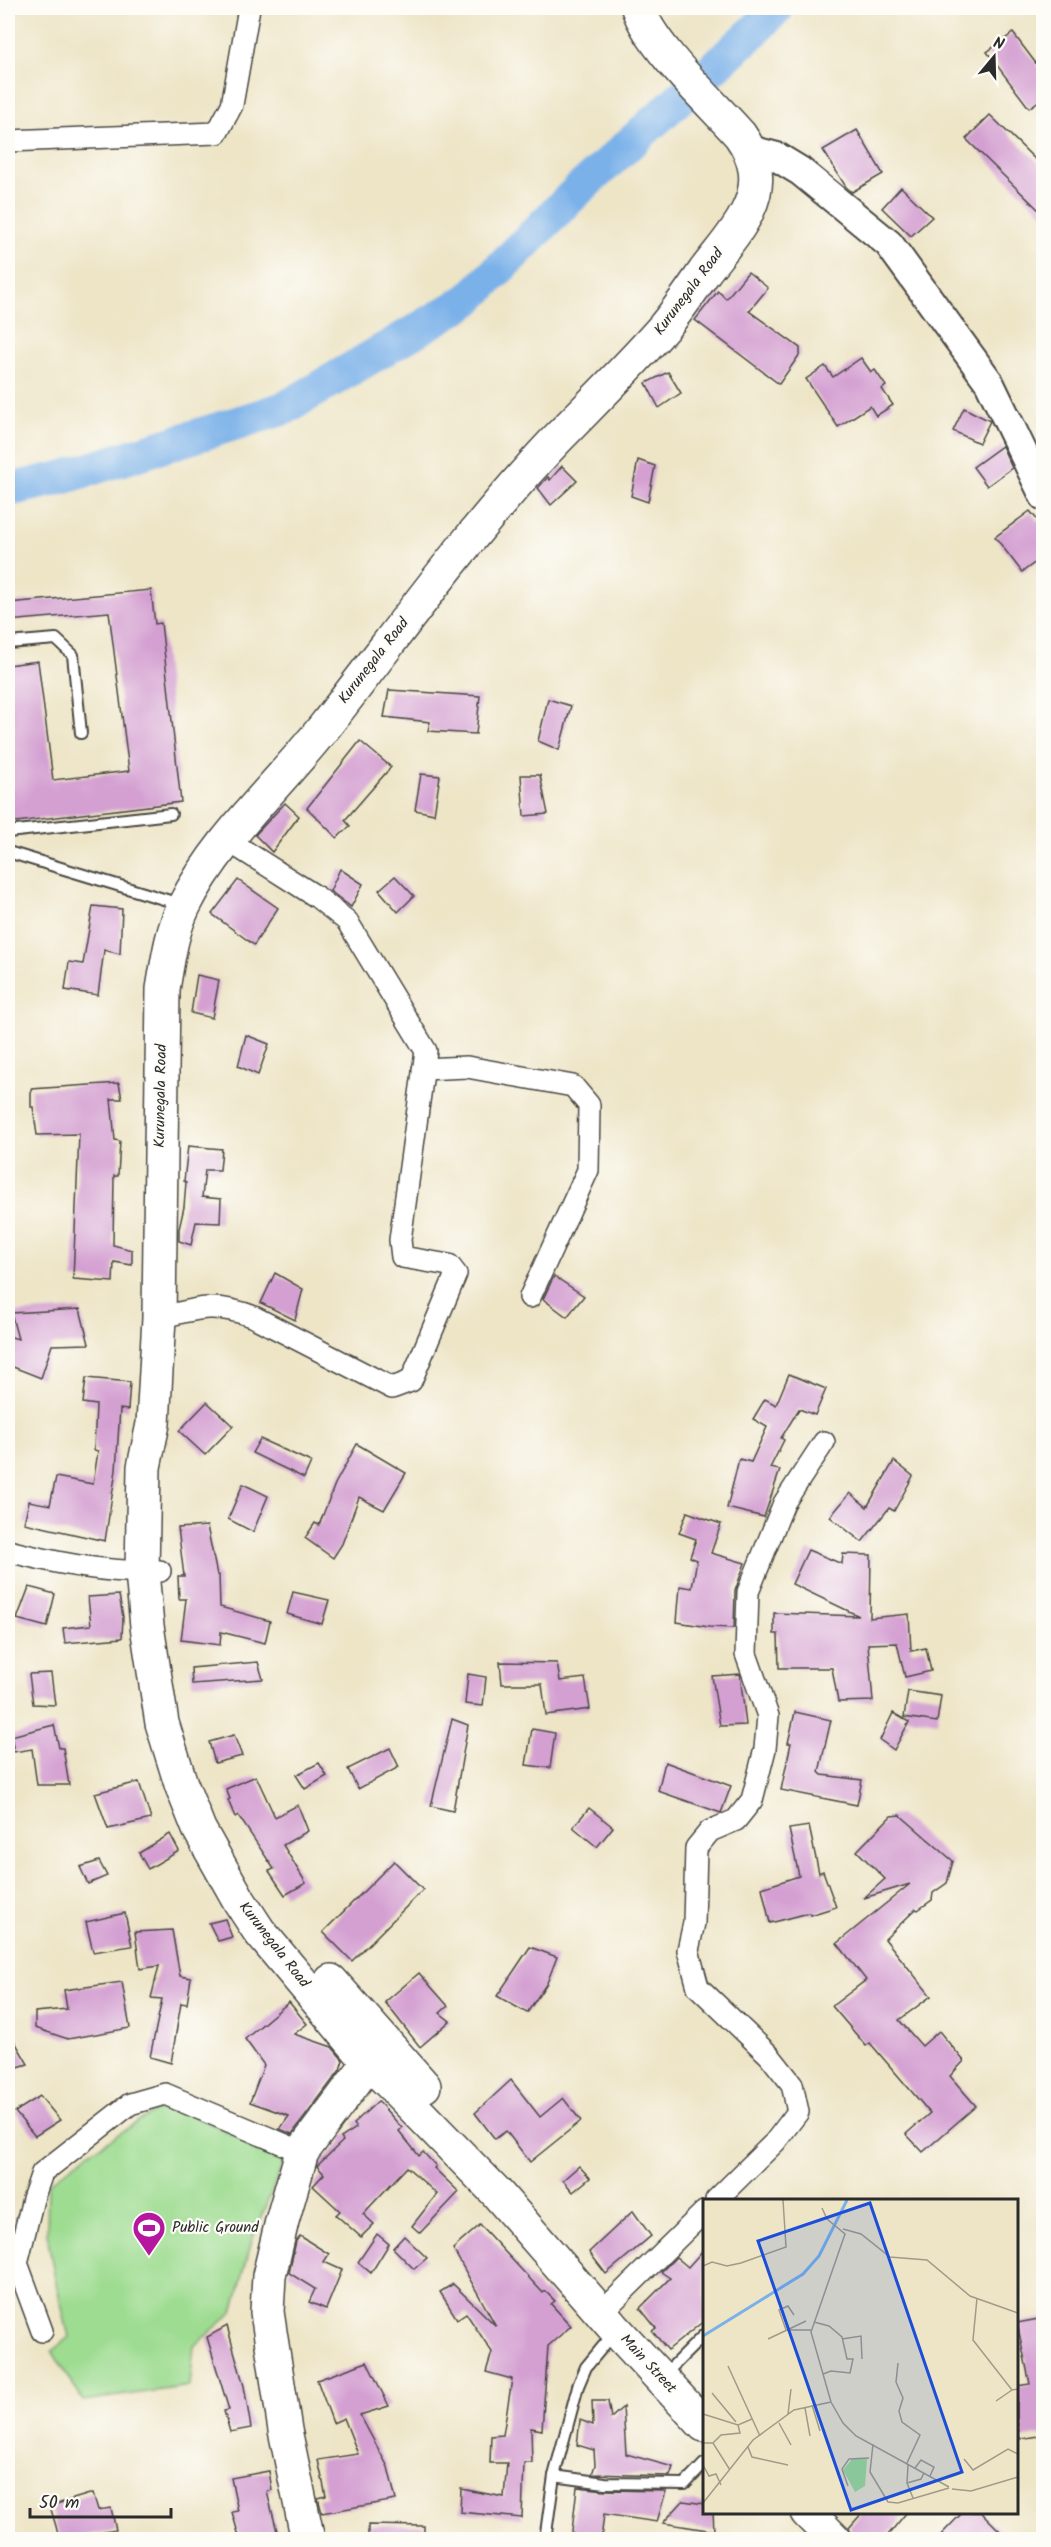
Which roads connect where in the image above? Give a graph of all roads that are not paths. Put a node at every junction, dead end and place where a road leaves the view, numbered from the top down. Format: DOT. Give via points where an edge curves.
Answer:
graph roads {
  1 [pos="249,8"];
  2 [pos="638,8"];
  3 [pos="8,141"];
  4 [pos="745,142"];
  5 [pos="1044,496"];
  6 [pos="8,643"];
  7 [pos="81,733"];
  8 [pos="171,814"];
  9 [pos="8,832"];
  10 [pos="227,840"];
  11 [pos="8,852"];
  12 [pos="184,905"];
  13 [pos="423,1069"];
  14 [pos="530,1297"];
  15 [pos="159,1318"];
  16 [pos="824,1442"];
  17 [pos="8,1551"];
  18 [pos="151,1571"];
  19 [pos="376,2052"];
  20 [pos="302,2152"];
  21 [pos="717,2199"];
  22 [pos="703,2214"];
  23 [pos="614,2317"];
  24 [pos="42,2331"];
  25 [pos="703,2337"];
  26 [pos="666,2373"];
  27 [pos="703,2403"];
  28 [pos="703,2422"];
  29 [pos="703,2466"];
  30 [pos="554,2476"];
  31 [pos="790,2514"];
  32 [pos="820,2525"];
  33 [pos="308,2540"];
  34 [pos="545,2540"];
  1 -- 3 [label="street" via="232,105 218,133"];
  2 -- 4 [label="main road" via="652,35"];
  4 -- 5 [label="street" via="800,171 889,244 989,381"];
  4 -- 10 [label="main road, Kurunegala Road" via="755,165 756,183 747,212 666,324 526,473 418,604 324,728"];
  6 -- 7 [label="lane" via="56,639 73,655"];
  8 -- 9 [label="lane"];
  10 -- 12 [label="main road, Kurunegala Road"];
  10 -- 13 [label="street" via="317,897 347,921 426,1051"];
  11 -- 12 [label="lane"];
  12 -- 15 [label="main road, Kurunegala Road" via="168,948 163,989"];
  13 -- 14 [label="street" via="467,1066 573,1086 590,1105 588,1170"];
  13 -- 15 [label="street" via="400,1240 402,1257 449,1265 456,1274 411,1382 392,1388 232,1308 192,1309"];
  15 -- 18 [label="main road, Kurunegala Road" via="153,1424 158,1467"];
  16 -- 21 [label="street" via="784,1503 748,1592 746,1654 768,1716 765,1749 752,1800 736,1820 710,1831 696,1848 694,1923 688,1950 698,1986 769,2055 792,2084 798,2112 775,2142"];
  17 -- 18 [label="street" via="50,1561"];
  18 -- 19 [label="main road, Kurunegala Road" via="147,1626 162,1723 199,1829 259,1931"];
  19 -- 20 [label="main road"];
  19 -- 23 [label="main road, Kurunegala Road" via="495,2191"];
  20 -- 24 [label="street" via="165,2094 130,2104 42,2173 17,2263"];
  20 -- 33 [label="main road" via="269,2276 267,2312 285,2430"];
  22 -- 23 [label="street"];
  23 -- 26 [label="main road, Main Street"];
  23 -- 30 [label="lane" via="578,2386"];
  25 -- 26 [label="lane"];
  26 -- 27 [label="main road, Main Street"];
  26 -- 28 [label="main road, Main Street"];
  29 -- 30 [label="lane" via="685,2484 605,2483"];
  30 -- 34 [label="lane"];
  31 -- 32 [label="main road"];
}
